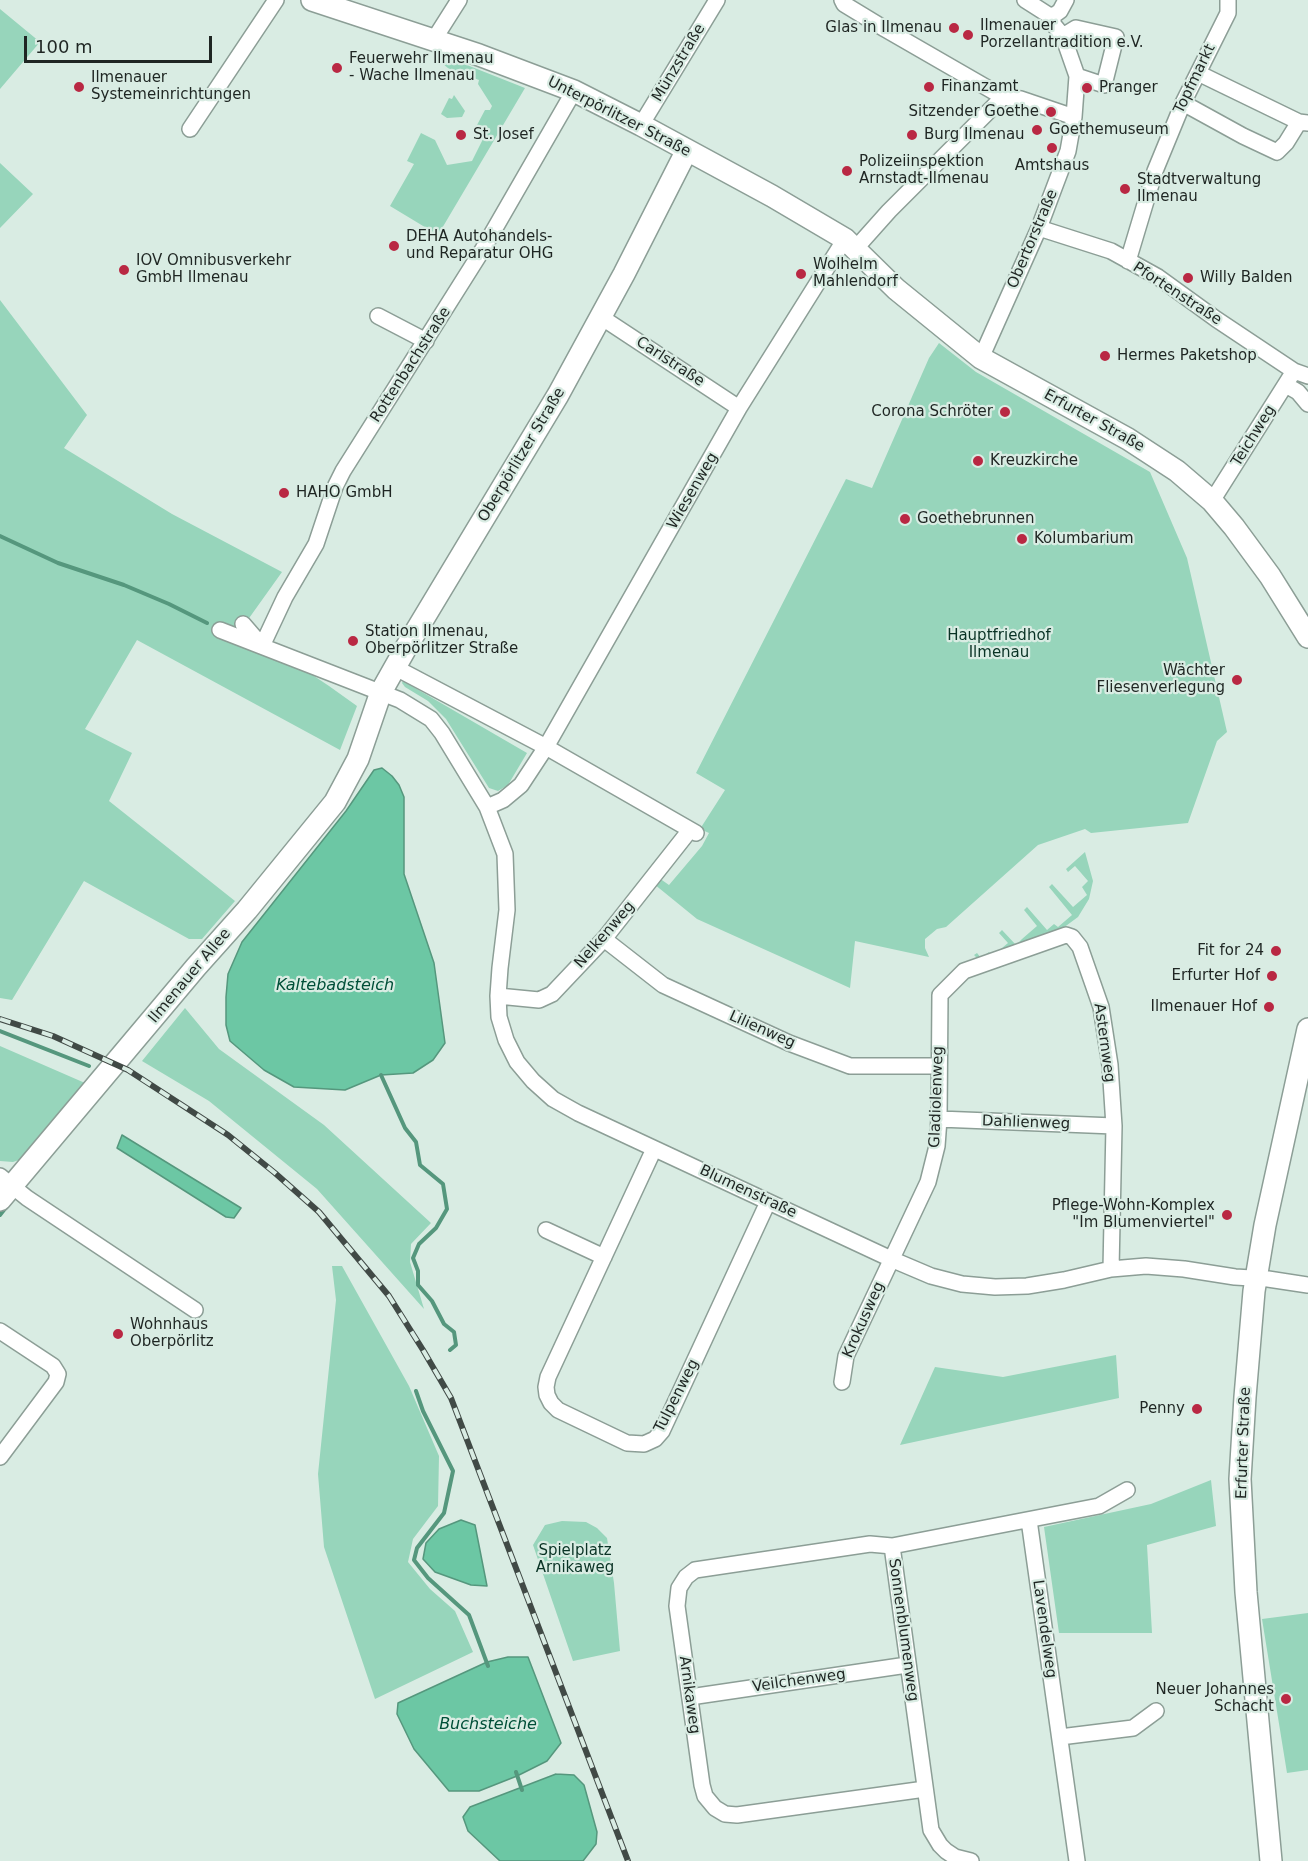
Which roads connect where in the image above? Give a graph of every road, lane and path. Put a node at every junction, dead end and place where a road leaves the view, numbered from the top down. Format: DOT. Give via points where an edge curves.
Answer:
graph roads {
  1 [pos="276,0"];
  2 [pos="312,0"];
  3 [pos="459,0"];
  4 [pos="717,0"];
  5 [pos="842,0"];
  6 [pos="1025,0"];
  7 [pos="1066,0"];
  8 [pos="1228,0"];
  9 [pos="1053,16"];
  10 [pos="1063,36"];
  11 [pos="433,41"];
  12 [pos="1198,74"];
  13 [pos="1077,76"];
  14 [pos="574,91"];
  15 [pos="1003,97"];
  16 [pos="1183,103"];
  17 [pos="1074,117"];
  18 [pos="1303,122"];
  19 [pos="641,125"];
  20 [pos="190,129"];
  21 [pos="687,150"];
  22 [pos="1039,228"];
  23 [pos="850,243"];
  24 [pos="1128,261"];
  25 [pos="378,316"];
  26 [pos="601,317"];
  27 [pos="426,341"];
  28 [pos="981,358"];
  29 [pos="1301,373"];
  30 [pos="1286,385"];
  31 [pos="1308,404"];
  32 [pos="740,408"];
  33 [pos="1212,501"];
  34 [pos="243,624"];
  35 [pos="220,630"];
  36 [pos="1308,637"];
  37 [pos="262,646"];
  38 [pos="396,668"];
  39 [pos="381,692"];
  40 [pos="546,747"];
  41 [pos="358,759"];
  42 [pos="487,807"];
  43 [pos="604,939"];
  44 [pos="964,971"];
  45 [pos="498,996"];
  46 [pos="1308,1029"];
  47 [pos="939,1066"];
  48 [pos="939,1119"];
  49 [pos="1114,1126"];
  50 [pos="654,1149"];
  51 [pos="4,1188"];
  52 [pos="768,1202"];
  53 [pos="546,1230"];
  54 [pos="604,1257"];
  55 [pos="891,1259"];
  56 [pos="1111,1269"];
  57 [pos="1256,1278"];
  58 [pos="1308,1285"];
  59 [pos="195,1310"];
  60 [pos="0,1332"];
  61 [pos="842,1382"];
  62 [pos="0,1457"];
  63 [pos="1127,1490"];
  64 [pos="1029,1520"];
  65 [pos="892,1546"];
  66 [pos="907,1665"];
  67 [pos="690,1697"];
  68 [pos="1156,1711"];
  69 [pos="1060,1737"];
  70 [pos="925,1789"];
  71 [pos="971,1861"];
  72 [pos="1077,1861"];
  73 [pos="1271,1861"];
  1 -- 20 [label="street"];
  2 -- 11 [label="main road, Unterpörlitzer Straße"];
  3 -- 11 [label="street"];
  4 -- 19 [label="street, Münzstraße"];
  5 -- 15 [label="street"];
  6 -- 9 [label="street"];
  7 -- 9 [label="street"];
  8 -- 12 [label="street, Topfmarkt" via="1228,13"];
  9 -- 10 [label="street" via="1053,24"];
  10 -- 13 [label="street"];
  10 -- 13 [label="street" via="1076,28 1116,37 1104,85"];
  11 -- 14 [label="main road, Unterpörlitzer Straße"];
  12 -- 16 [label="street, Topfmarkt"];
  12 -- 18 [label="street"];
  13 -- 17 [label="street, Obertorstraße"];
  14 -- 19 [label="main road, Unterpörlitzer Straße"];
  14 -- 27 [label="street, Rottenbachstraße"];
  15 -- 17 [label="street" via="1022,99"];
  15 -- 23 [label="street, Wiesenweg" via="889,211"];
  16 -- 18 [label="street" via="1277,152"];
  16 -- 24 [label="street, Topfmarkt" via="1155,171"];
  17 -- 22 [label="street, Obertorstraße" via="1068,151"];
  19 -- 21 [label="main road, Unterpörlitzer Straße"];
  21 -- 23 [label="main road, Unterpörlitzer Straße"];
  21 -- 26 [label="main road, Oberpörlitzer Straße"];
  22 -- 24 [label="street, Pfortenstraße" via="1111,251"];
  22 -- 28 [label="street, Obertorstraße"];
  23 -- 28 [label="main road, Erfurter Straße" via="896,289"];
  23 -- 32 [label="street, Wiesenweg"];
  24 -- 29 [label="street, Pfortenstraße"];
  25 -- 27 [label="street"];
  26 -- 32 [label="street, Carlstraße"];
  26 -- 38 [label="main road, Oberpörlitzer Straße"];
  27 -- 37 [label="street, Rottenbachstraße" via="343,471 316,544"];
  28 -- 33 [label="main road, Erfurter Straße" via="1128,439 1178,471"];
  29 -- 30 [label="street, Teichweg"];
  30 -- 31 [label="street"];
  30 -- 33 [label="street, Teichweg"];
  32 -- 40 [label="street, Wiesenweg"];
  33 -- 36 [label="main road, Erfurter Straße" via="1270,576"];
  34 -- 37 [label="street"];
  35 -- 37 [label="street"];
  37 -- 39 [label="street"];
  38 -- 39 [label="main road, Oberpörlitzer Straße"];
  38 -- 40 [label="street"];
  39 -- 41 [label="main road, Oberpörlitzer Straße"];
  39 -- 42 [label="street, Blumenstraße" via="431,719"];
  40 -- 42 [label="street" via="521,785"];
  40 -- 43 [label="street, Nelkenweg" via="693,832"];
  41 -- 51 [label="main road, Ilmenauer Allee" via="335,802 308,837"];
  42 -- 45 [label="street, Blumenstraße" via="505,854 507,880"];
  43 -- 45 [label="street, Nelkenweg" via="547,998"];
  43 -- 47 [label="street, Lilienweg" via="663,985 789,1043 850,1066"];
  44 -- 47 [label="street, Gladiolenweg" via="940,995"];
  44 -- 49 [label="street, Asternweg" via="1058,937 1072,937 1080,947 1101,1007"];
  45 -- 50 [label="street, Blumenstraße" via="506,1040 533,1081 553,1099"];
  46 -- 57 [label="main road, Erfurter Straße"];
  47 -- 48 [label="street, Gladiolenweg"];
  48 -- 49 [label="street, Dahlienweg"];
  48 -- 55 [label="street, Gladiolenweg" via="928,1182"];
  49 -- 56 [label="street, Asternweg"];
  50 -- 52 [label="street, Blumenstraße"];
  50 -- 54 [label="street, Tulpenweg"];
  51 -- 59 [label="street, Ilmenauer Allee"];
  52 -- 54 [label="street, Tulpenweg" via="662,1431 644,1444 627,1443 558,1410 547,1395 548,1377"];
  52 -- 55 [label="street, Blumenstraße"];
  53 -- 54 [label="street"];
  55 -- 56 [label="street, Blumenstraße" via="931,1276 995,1287 1027,1286"];
  55 -- 61 [label="street, Krokusweg" via="846,1356"];
  56 -- 57 [label="street, Blumenstraße" via="1146,1266"];
  57 -- 58 [label="street, Blumenstraße"];
  57 -- 73 [label="main road, Erfurter Straße" via="1241,1489 1246,1592"];
  60 -- 62 [label="street" via="53,1366 58,1374"];
  63 -- 64 [label="street, Sonnenblumenweg" via="1099,1506"];
  64 -- 65 [label="street, Sonnenblumenweg"];
  64 -- 69 [label="street, Lavendelweg"];
  65 -- 66 [label="street, Sonnenblumenweg"];
  65 -- 67 [label="street, Arnikaweg" via="870,1544 695,1570 679,1588 676,1606"];
  66 -- 67 [label="street, Veilchenweg"];
  66 -- 70 [label="street, Sonnenblumenweg"];
  67 -- 70 [label="street, Arnikaweg" via="705,1796 725,1814"];
  68 -- 69 [label="street" via="1133,1728"];
  69 -- 72 [label="street, Lavendelweg"];
  70 -- 71 [label="street, Sonnenblumenweg" via="934,1837 955,1857"];
}
